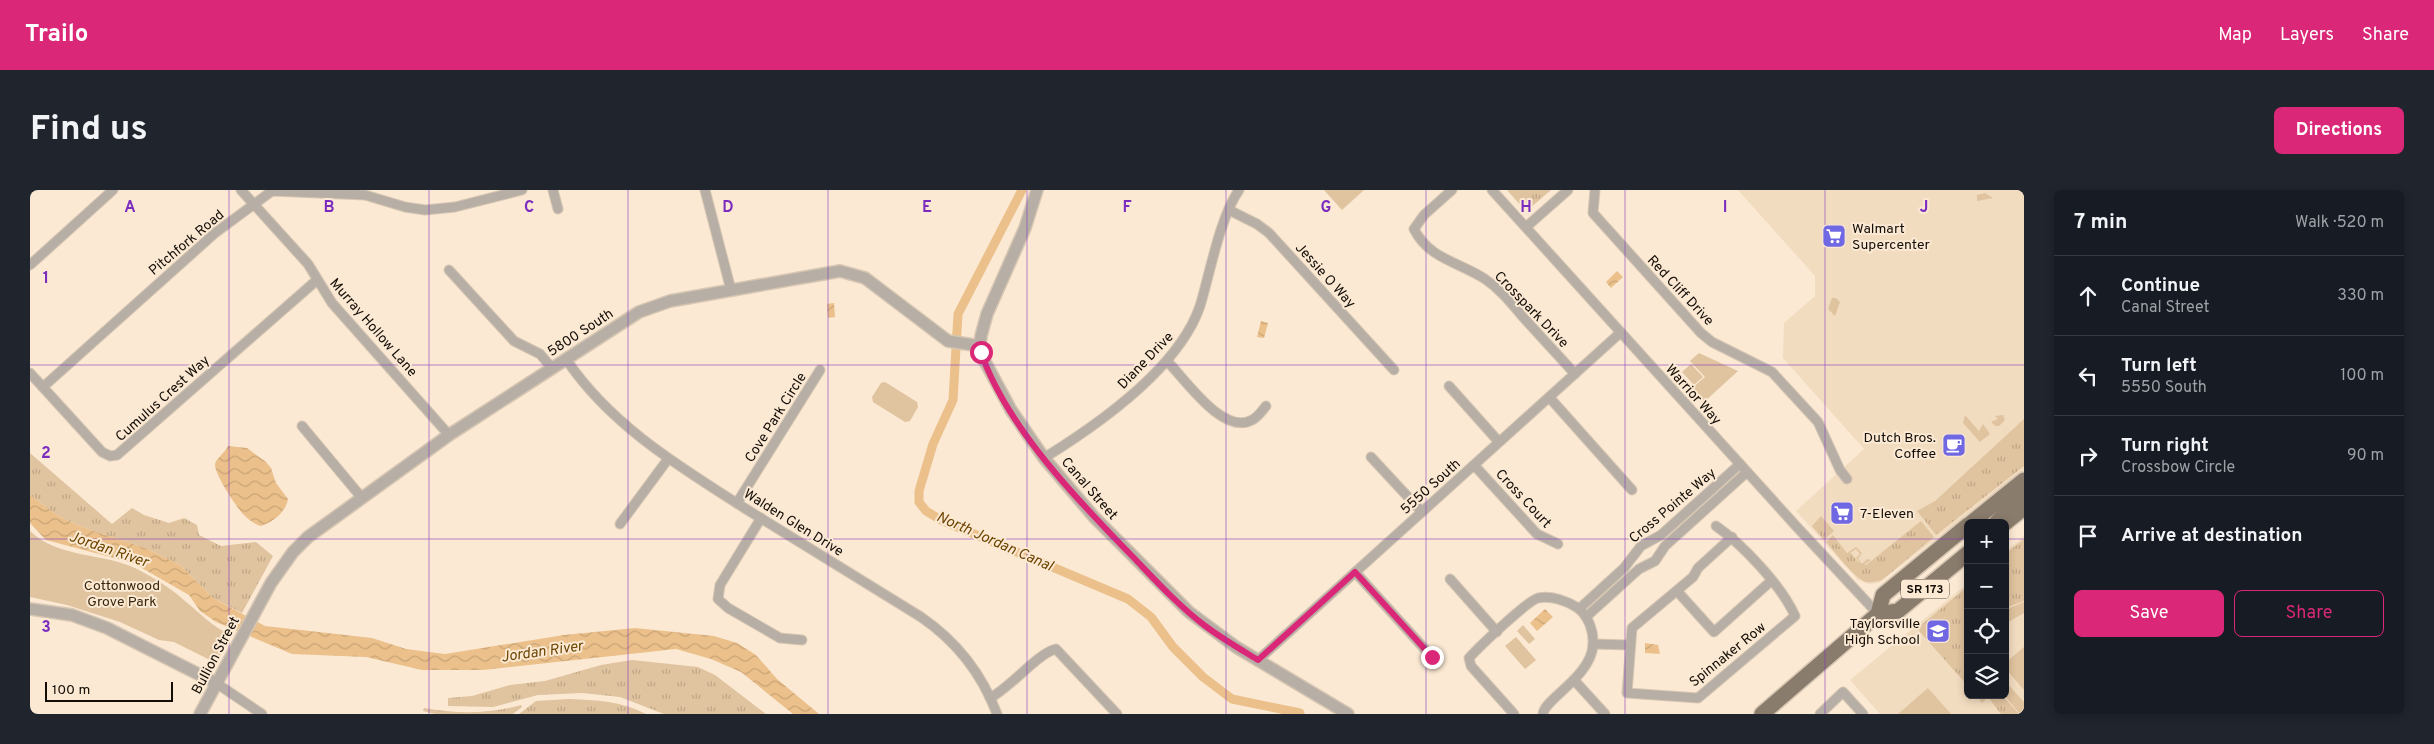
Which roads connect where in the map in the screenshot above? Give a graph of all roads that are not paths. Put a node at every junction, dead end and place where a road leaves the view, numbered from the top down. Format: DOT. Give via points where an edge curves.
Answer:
graph roads {
  1 [pos="113,190"];
  2 [pos="241,190"];
  3 [pos="522,190"];
  4 [pos="553,190"];
  5 [pos="705,190"];
  6 [pos="1037,190"];
  7 [pos="1238,190"];
  8 [pos="1452,190"];
  9 [pos="1492,190"];
  10 [pos="1568,190"];
  11 [pos="1595,190"];
  12 [pos="254,204"];
  13 [pos="558,209"];
  14 [pos="1229,210"];
  15 [pos="1526,227"];
  16 [pos="30,264"];
  17 [pos="449,270"];
  18 [pos="317,280"];
  19 [pos="731,290"];
  20 [pos="1620,333"];
  21 [pos="980,346"];
  22 [pos="566,359"];
  23 [pos="1167,361"];
  24 [pos="552,368"];
  25 [pos="820,370"];
  26 [pos="1394,370"];
  27 [pos="30,373"];
  28 [pos="1575,374"];
  29 [pos="1449,386"];
  30 [pos="43,388"];
  31 [pos="1549,397"];
  32 [pos="1266,406"];
  33 [pos="302,426"];
  34 [pos="449,435"];
  35 [pos="1499,442"];
  36 [pos="1371,457"];
  37 [pos="1044,458"];
  38 [pos="668,459"];
  39 [pos="1740,464"];
  40 [pos="1474,465"];
  41 [pos="1747,472"];
  42 [pos="1848,479"];
  43 [pos="2024,480"];
  44 [pos="1632,490"];
  45 [pos="2024,494"];
  46 [pos="362,498"];
  47 [pos="737,503"];
  48 [pos="2024,508"];
  49 [pos="1422,512"];
  50 [pos="761,518"];
  51 [pos="1975,519"];
  52 [pos="2000,519"];
  53 [pos="2009,520"];
  54 [pos="620,524"];
  55 [pos="1716,526"];
  56 [pos="1964,528"];
  57 [pos="1732,537"];
  58 [pos="1558,544"];
  59 [pos="1964,556"];
  60 [pos="1355,572"];
  61 [pos="1450,579"];
  62 [pos="1771,580"];
  63 [pos="1677,591"];
  64 [pos="30,609"];
  65 [pos="256,609"];
  66 [pos="1582,613"];
  67 [pos="1878,614"];
  68 [pos="1497,632"];
  69 [pos="802,640"];
  70 [pos="1593,644"];
  71 [pos="1629,645"];
  72 [pos="1432,657"];
  73 [pos="1258,660"];
  74 [pos="1574,680"];
  75 [pos="216,683"];
  76 [pos="990,698"];
  77 [pos="200,714"];
  78 [pos="262,714"];
  79 [pos="997,714"];
  80 [pos="1117,714"];
  81 [pos="1348,714"];
  82 [pos="1514,714"];
  83 [pos="1543,714"];
  84 [pos="1604,714"];
  85 [pos="1762,714"];
  86 [pos="1820,714"];
  87 [pos="1862,714"];
  1 -- 16 [label="street"];
  2 -- 12 [label="street, Murray Hollow Lane"];
  3 -- 12 [label="street, Pitchfork Road" via="436,210 405,208 365,195 282,191 269,193"];
  4 -- 13 [label="street"];
  5 -- 19 [label="street"];
  6 -- 21 [label="street" via="1025,228 983,327"];
  7 -- 14 [label="street, Diane Drive"];
  8 -- 28 [label="street, Crosspark Drive" via="1420,219 1414,229 1416,234 1441,258 1496,287"];
  9 -- 15 [label="street, Warrior Way"];
  10 -- 15 [label="street"];
  11 -- 42 [label="street, Red Cliff Drive" via="1593,212 1625,250 1708,340 1772,372 1818,422 1840,470"];
  12 -- 18 [label="street, Murray Hollow Lane" via="304,259"];
  12 -- 30 [label="street, Pitchfork Road" via="215,233"];
  14 -- 23 [label="street, Diane Drive" via="1196,315 1182,343"];
  14 -- 26 [label="street, Jessie O Way" via="1269,233"];
  15 -- 20 [label="street, Warrior Way"];
  17 -- 24 [label="street" via="514,341 540,354"];
  18 -- 30 [label="street, Cumulus Crest Way" via="117,455 102,452"];
  18 -- 34 [label="street, Murray Hollow Lane" via="332,304"];
  19 -- 21 [label="street, 5800 South" via="830,272 850,272 864,278 948,342"];
  19 -- 22 [label="street, 5800 South" via="670,301 639,312"];
  20 -- 28 [label="street, 5550 South"];
  20 -- 39 [label="street, Warrior Way"];
  21 -- 37 [label="street, Canal Street" via="992,378"];
  22 -- 24 [label="street, 5800 South"];
  22 -- 38 [label="street, Walden Glen Drive" via="576,374 624,424"];
  23 -- 32 [label="street" via="1214,411 1229,421 1250,421"];
  23 -- 37 [label="street, Diane Drive" via="1098,423"];
  24 -- 34 [label="street, 5800 South"];
  25 -- 47 [label="street, Cove Park Circle"];
  27 -- 30 [label="street, Cumulus Crest Way"];
  28 -- 31 [label="street, 5550 South"];
  29 -- 35 [label="street"];
  31 -- 35 [label="street, 5550 South"];
  31 -- 44 [label="street"];
  33 -- 46 [label="street"];
  34 -- 46 [label="street, 5800 South"];
  35 -- 40 [label="street, 5550 South"];
  36 -- 49 [label="street"];
  37 -- 73 [label="street, Canal Street" via="1094,517 1168,592 1204,625"];
  38 -- 47 [label="street, Walden Glen Drive"];
  38 -- 54 [label="street"];
  39 -- 41 [label="street, Warrior Way"];
  39 -- 66 [label="street, Cross Pointe Way" via="1661,536 1641,546"];
  40 -- 49 [label="street, 5550 South"];
  40 -- 58 [label="street, Cross Court" via="1537,534"];
  41 -- 66 [label="street, Cross Pointe Way" via="1665,546 1655,561"];
  41 -- 67 [label="street, Warrior Way"];
  43 -- 51 [label="main road, SR 173"];
  45 -- 52 [label="main road"];
  46 -- 65 [label="street, 5800 South" via="308,537 293,552"];
  47 -- 50 [label="street, Walden Glen Drive"];
  48 -- 53 [label="main road"];
  49 -- 60 [label="street, 5550 South"];
  50 -- 69 [label="street" via="720,585 718,599 726,607 780,638"];
  50 -- 76 [label="street, Walden Glen Drive" via="931,624 969,662"];
  55 -- 57 [label="street"];
  56 -- 67 [label="main road, SR 173" via="1883,595"];
  57 -- 62 [label="street"];
  57 -- 63 [label="street"];
  59 -- 67 [label="main road, SR 173" via="1898,611"];
  60 -- 72 [label="street"];
  60 -- 73 [label="street, 5550 South"];
  61 -- 68 [label="street"];
  62 -- 63 [label="street" via="1714,632"];
  62 -- 71 [label="street, Spinnaker Row" via="1795,616 1698,698 1627,692"];
  63 -- 71 [label="street" via="1632,628"];
  64 -- 75 [label="street" via="72,615 108,628"];
  65 -- 75 [label="street, Bullion Street"];
  66 -- 68 [label="street" via="1562,600 1538,598"];
  66 -- 70 [label="street" via="1592,632"];
  67 -- 85 [label="main road, SR 173"];
  68 -- 82 [label="street" via="1469,660"];
  70 -- 71 [label="street"];
  70 -- 74 [label="street" via="1590,659"];
  73 -- 81 [label="street, Canal Street"];
  74 -- 83 [label="street"];
  74 -- 84 [label="street"];
  75 -- 77 [label="street, Bullion Street"];
  75 -- 78 [label="street"];
  76 -- 79 [label="street, Walden Glen Drive"];
  76 -- 80 [label="street" via="1006,689 1046,653 1056,649"];
  86 -- 87 [label="street" via="1843,692"];
}
